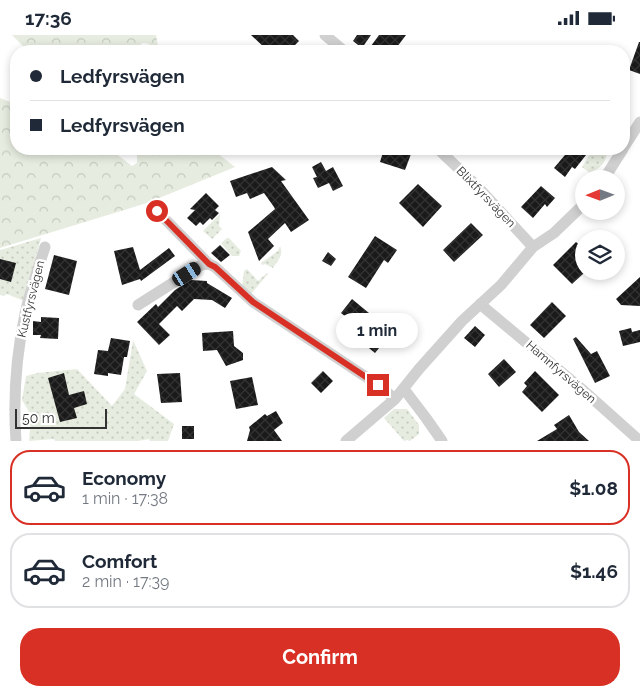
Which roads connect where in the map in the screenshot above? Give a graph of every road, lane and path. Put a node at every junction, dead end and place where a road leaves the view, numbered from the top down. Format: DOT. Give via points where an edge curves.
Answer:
graph roads {
  1 [pos="325,35"];
  2 [pos="337,45"];
  3 [pos="640,122"];
  4 [pos="630,137"];
  5 [pos="444,155"];
  6 [pos="619,155"];
  7 [pos="610,170"];
  8 [pos="157,211"];
  9 [pos="575,213"];
  10 [pos="44,247"];
  11 [pos="533,247"];
  12 [pos="209,264"];
  13 [pos="480,304"];
  14 [pos="138,305"];
  15 [pos="404,389"];
  16 [pos="395,399"];
  17 [pos="16,441"];
  18 [pos="346,441"];
  19 [pos="442,441"];
  20 [pos="640,441"];
  1 -- 2 [label="street"];
  3 -- 4 [label="street"];
  5 -- 11 [label="street, Blixtfyrsvägen"];
  6 -- 7 [label="street"];
  8 -- 12 [label="street"];
  9 -- 11 [label="street"];
  10 -- 17 [label="street, Kustfyrsvägen" via="17,355"];
  11 -- 13 [label="street"];
  12 -- 14 [label="street" via="202,265"];
  12 -- 16 [label="street" via="253,302"];
  13 -- 15 [label="street"];
  13 -- 20 [label="street, Hamnfyrsvägen"];
  15 -- 16 [label="street"];
  15 -- 19 [label="street"];
  16 -- 18 [label="street"];
}
